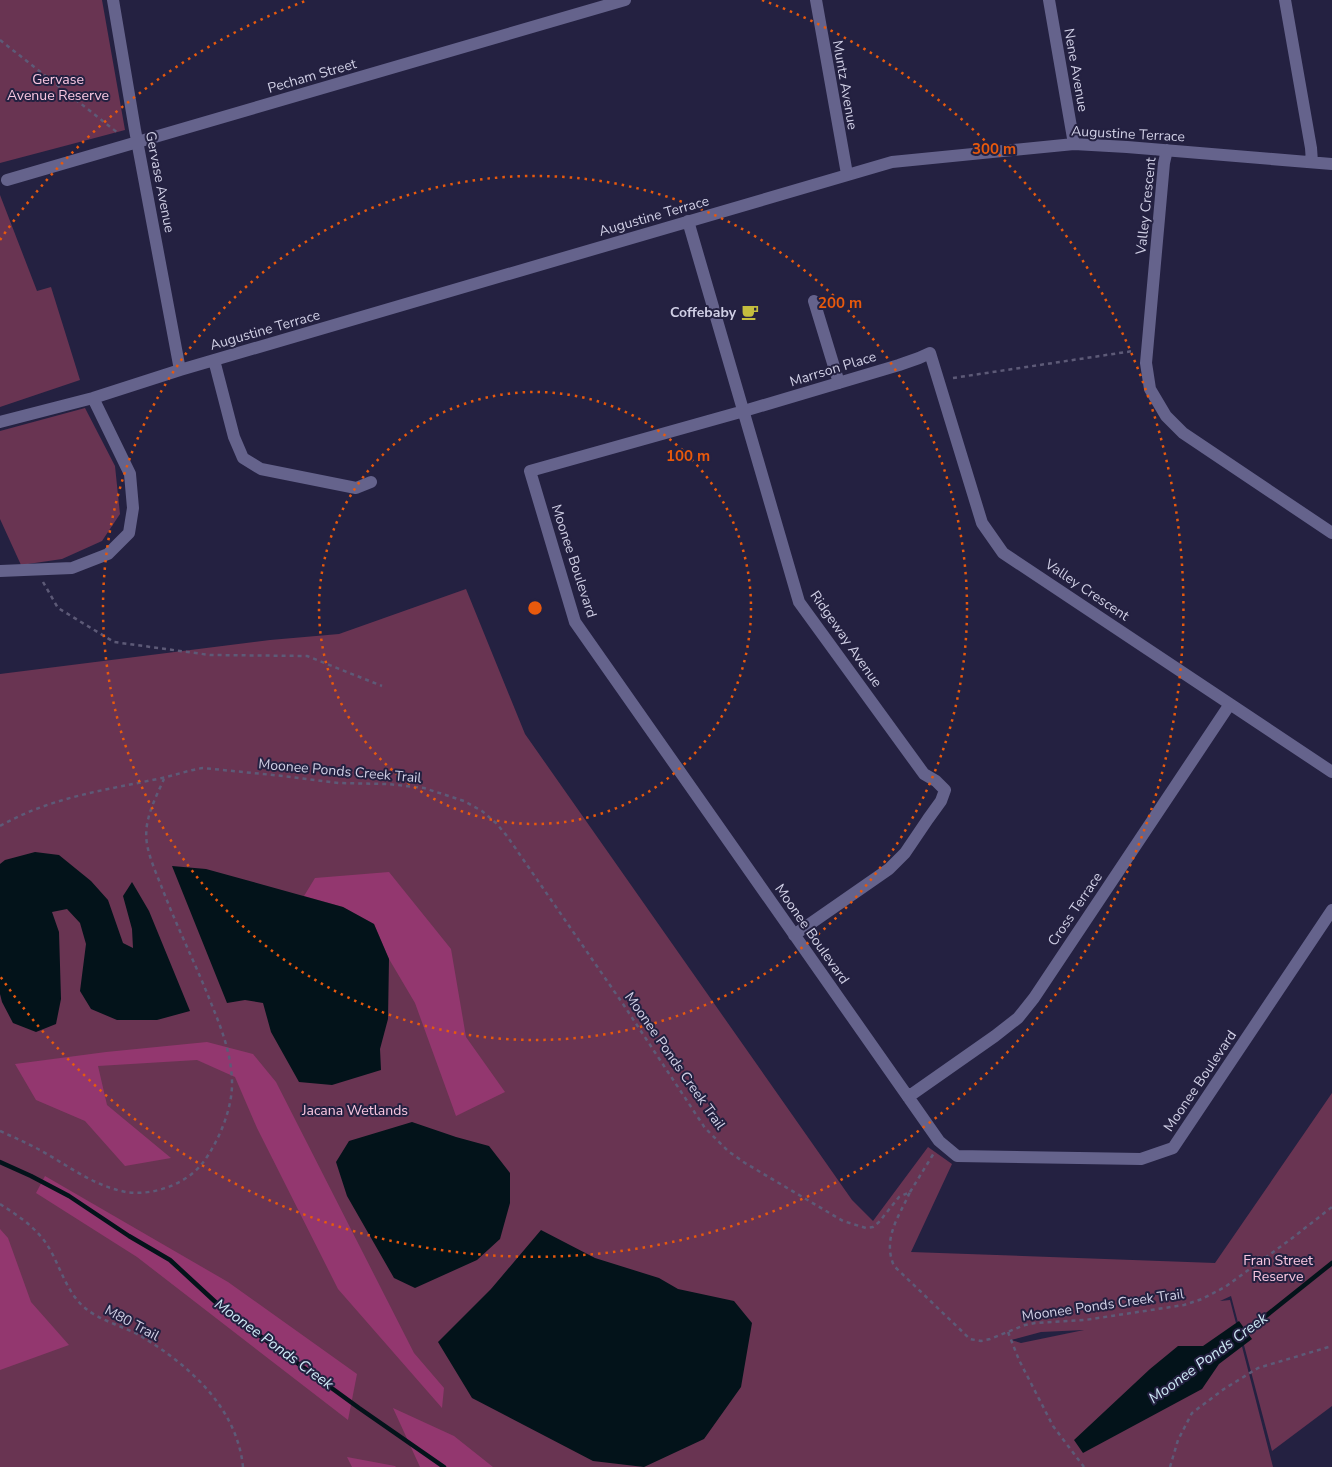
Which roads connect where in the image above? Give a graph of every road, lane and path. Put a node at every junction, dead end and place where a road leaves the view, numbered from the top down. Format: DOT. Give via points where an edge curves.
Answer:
graph roads {
  1 [pos="113,0"];
  2 [pos="625,0"];
  3 [pos="816,0"];
  4 [pos="1049,0"];
  5 [pos="1285,0"];
  6 [pos="0,40"];
  7 [pos="122,136"];
  8 [pos="138,143"];
  9 [pos="1074,144"];
  10 [pos="1167,150"];
  11 [pos="1312,162"];
  12 [pos="1332,164"];
  13 [pos="847,174"];
  14 [pos="7,180"];
  15 [pos="688,221"];
  16 [pos="814,302"];
  17 [pos="1133,351"];
  18 [pos="930,353"];
  19 [pos="214,360"];
  20 [pos="180,370"];
  21 [pos="953,378"];
  22 [pos="839,383"];
  23 [pos="93,398"];
  24 [pos="744,411"];
  25 [pos="0,422"];
  26 [pos="371,482"];
  27 [pos="1332,533"];
  28 [pos="36,570"];
  29 [pos="0,571"];
  30 [pos="382,686"];
  31 [pos="1230,704"];
  32 [pos="1332,772"];
  33 [pos="164,778"];
  34 [pos="0,826"];
  35 [pos="1332,910"];
  36 [pos="794,935"];
  37 [pos="908,1097"];
  38 [pos="0,1131"];
  39 [pos="932,1158"];
  40 [pos="910,1192"];
  41 [pos="0,1204"];
  42 [pos="1332,1207"];
  43 [pos="1008,1332"];
  44 [pos="1332,1346"];
  45 [pos="243,1467"];
  46 [pos="1084,1467"];
  47 [pos="1170,1467"];
  1 -- 8 [label="street, Gervase Avenue"];
  2 -- 8 [label="street, Pecham Street"];
  3 -- 13 [label="street, Muntz Avenue"];
  4 -- 9 [label="street, Nene Avenue"];
  5 -- 11 [label="street"];
  6 -- 7 [label="path"];
  8 -- 14 [label="street, Pecham Street"];
  8 -- 20 [label="street, Gervase Avenue"];
  9 -- 10 [label="street, Augustine Terrace"];
  9 -- 13 [label="street, Augustine Terrace" via="892,162"];
  10 -- 11 [label="street, Augustine Terrace"];
  10 -- 27 [label="street, Valley Crescent" via="1146,363 1150,388 1166,416 1183,433"];
  11 -- 12 [label="street, Augustine Terrace"];
  13 -- 15 [label="street, Augustine Terrace"];
  15 -- 19 [label="street, Augustine Terrace"];
  15 -- 24 [label="street, Ridgeway Avenue"];
  16 -- 22 [label="street"];
  17 -- 21 [label="path"];
  18 -- 22 [label="street, Marrson Place"];
  18 -- 31 [label="street, Valley Crescent" via="982,523 1003,552"];
  19 -- 20 [label="street, Augustine Terrace"];
  19 -- 26 [label="street" via="234,437 243,458 261,469 356,488"];
  20 -- 23 [label="street, Augustine Terrace"];
  22 -- 24 [label="street, Marrson Place"];
  23 -- 25 [label="street, Augustine Terrace"];
  23 -- 28 [label="street" via="130,474 132,508 129,533 108,554 72,568"];
  24 -- 36 [label="street, Ridgeway Avenue" via="799,602 924,774 944,790 941,801 905,853 889,869"];
  24 -- 36 [label="street, Moonee Boulevard" via="530,471 575,622"];
  28 -- 29 [label="street"];
  28 -- 30 [label="path" via="58,608 114,642 210,655 307,656"];
  31 -- 32 [label="street, Valley Crescent"];
  31 -- 37 [label="street, Cross Terrace" via="1018,1018"];
  33 -- 34 [label="path, Moonee Ponds Creek Trail" via="64,800"];
  33 -- 38 [label="path" via="147,823 147,845 226,1042 232,1083 220,1132 209,1155 195,1172 172,1186 143,1193 127,1192 88,1178"];
  33 -- 40 [label="path, Moonee Ponds Creek Trail" via="203,768 339,784 424,788 464,801 482,811 507,836 705,1128 728,1151 843,1220 866,1228 879,1222 899,1197"];
  35 -- 37 [label="street, Moonee Boulevard" via="1173,1148 1141,1159 957,1156 939,1141"];
  36 -- 37 [label="street, Moonee Boulevard"];
  39 -- 40 [label="path"];
  40 -- 43 [label="path, Moonee Ponds Creek Trail" via="891,1235 890,1256 894,1266 970,1339 981,1341"];
  41 -- 45 [label="path, M80 Trail" via="28,1223 46,1244 67,1285 84,1307 158,1347 182,1364 213,1396 234,1432"];
  42 -- 43 [label="path, Moonee Ponds Creek Trail" via="1225,1287 1202,1299 1125,1315 1035,1323"];
  43 -- 46 [label="path" via="1049,1418"];
  44 -- 47 [label="path" via="1258,1368 1224,1389 1192,1414 1178,1440"];
}
